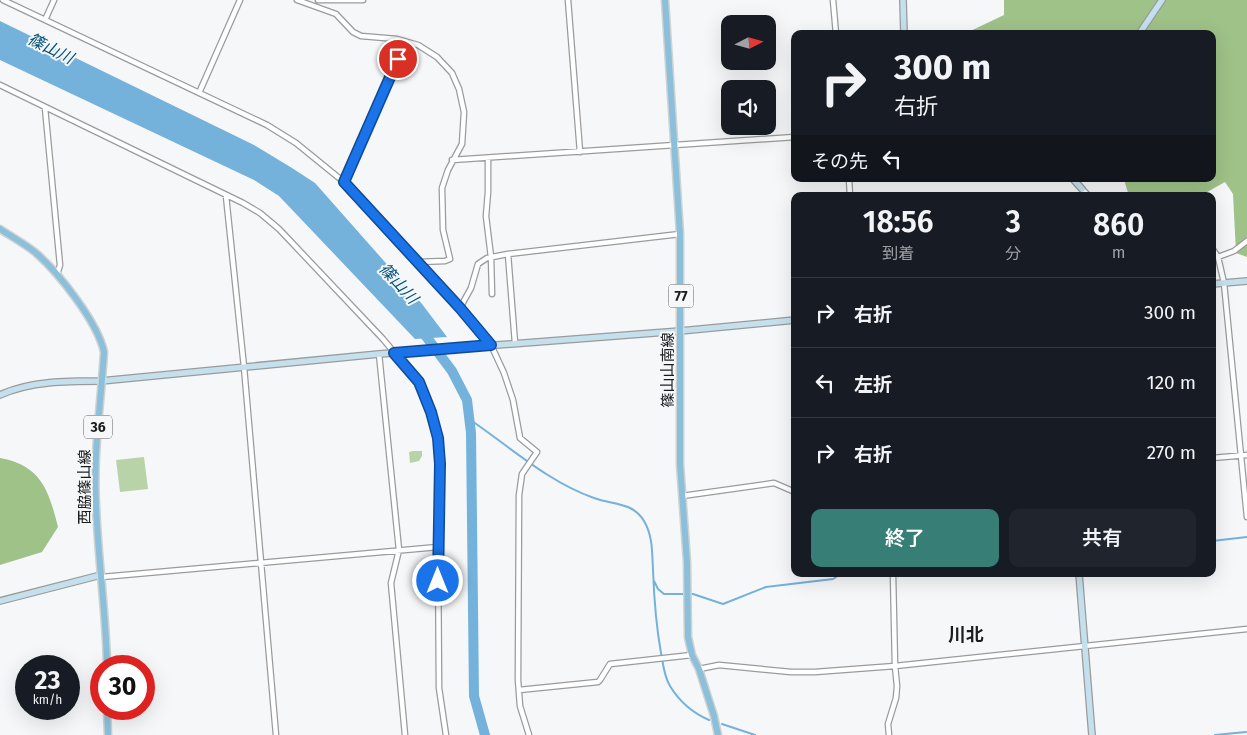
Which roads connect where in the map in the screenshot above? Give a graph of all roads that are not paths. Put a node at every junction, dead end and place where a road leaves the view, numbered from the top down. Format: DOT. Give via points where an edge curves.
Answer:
graph roads {
  1 [pos="3,0"];
  2 [pos="54,0"];
  3 [pos="240,0"];
  4 [pos="297,0"];
  5 [pos="318,0"];
  6 [pos="363,0"];
  7 [pos="568,0"];
  8 [pos="665,0"];
  9 [pos="833,0"];
  10 [pos="903,0"];
  11 [pos="1162,0"];
  12 [pos="308,1"];
  13 [pos="46,20"];
  14 [pos="836,30"];
  15 [pos="904,30"];
  16 [pos="1142,30"];
  17 [pos="406,42"];
  18 [pos="0,85"];
  19 [pos="199,92"];
  20 [pos="46,108"];
  21 [pos="791,137"];
  22 [pos="675,146"];
  23 [pos="580,152"];
  24 [pos="488,159"];
  25 [pos="452,160"];
  26 [pos="344,182"];
  27 [pos="1076,182"];
  28 [pos="1082,189"];
  29 [pos="1085,192"];
  30 [pos="226,196"];
  31 [pos="0,229"];
  32 [pos="680,234"];
  33 [pos="1247,242"];
  34 [pos="508,254"];
  35 [pos="1216,254"];
  36 [pos="1218,257"];
  37 [pos="491,258"];
  38 [pos="417,262"];
  39 [pos="57,275"];
  40 [pos="1247,281"];
  41 [pos="1224,282"];
  42 [pos="1216,283"];
  43 [pos="492,294"];
  44 [pos="460,308"];
  45 [pos="791,320"];
  46 [pos="680,332"];
  47 [pos="515,343"];
  48 [pos="488,345"];
  49 [pos="396,353"];
  50 [pos="379,354"];
  51 [pos="244,367"];
  52 [pos="101,380"];
  53 [pos="0,395"];
  54 [pos="1241,455"];
  55 [pos="1247,455"];
  56 [pos="1216,458"];
  57 [pos="791,490"];
  58 [pos="681,496"];
  59 [pos="1247,517"];
  60 [pos="438,546"];
  61 [pos="399,550"];
  62 [pos="261,562"];
  63 [pos="101,576"];
  64 [pos="893,577"];
  65 [pos="1079,577"];
  66 [pos="0,600"];
  67 [pos="1247,629"];
  68 [pos="1085,645"];
  69 [pos="106,655"];
  70 [pos="692,655"];
  71 [pos="895,666"];
  72 [pos="699,669"];
  73 [pos="519,690"];
  74 [pos="107,720"];
  75 [pos="108,735"];
  76 [pos="276,735"];
  77 [pos="405,735"];
  78 [pos="446,735"];
  79 [pos="529,735"];
  80 [pos="718,735"];
  81 [pos="889,735"];
  82 [pos="1092,735"];
  1 -- 13 [label="street"];
  2 -- 13 [label="street"];
  3 -- 19 [label="street"];
  4 -- 12 [label="street"];
  5 -- 6 [label="street"];
  7 -- 23 [label="street"];
  8 -- 22 [label="main road, 篠山山南線 / 77"];
  9 -- 14 [label="street"];
  10 -- 15 [label="street"];
  11 -- 16 [label="street"];
  12 -- 17 [label="street" via="336,14 361,36"];
  13 -- 19 [label="street"];
  17 -- 25 [label="street" via="418,45 437,57 452,73 459,89 464,112 462,144"];
  17 -- 26 [label="street"];
  18 -- 20 [label="street"];
  19 -- 26 [label="street" via="296,142"];
  20 -- 30 [label="street"];
  20 -- 39 [label="street" via="60,265"];
  21 -- 22 [label="street"];
  22 -- 23 [label="street"];
  22 -- 32 [label="main road, 篠山山南線 / 77"];
  23 -- 24 [label="street"];
  24 -- 25 [label="street"];
  24 -- 37 [label="street" via="486,216"];
  25 -- 38 [label="street" via="442,188 443,230 450,259"];
  26 -- 38 [label="street"];
  27 -- 28 [label="street"];
  28 -- 29 [label="street"];
  30 -- 49 [label="street" via="252,208 278,229"];
  30 -- 51 [label="street"];
  31 -- 39 [label="main road, 西脇篠山線 / 36" via="35,252"];
  32 -- 34 [label="street"];
  32 -- 46 [label="main road, 篠山山南線 / 77"];
  33 -- 36 [label="street"];
  34 -- 37 [label="street"];
  34 -- 47 [label="street"];
  35 -- 36 [label="street"];
  36 -- 41 [label="street"];
  37 -- 43 [label="street"];
  37 -- 44 [label="street" via="478,264 471,288"];
  38 -- 44 [label="street"];
  39 -- 52 [label="main road, 西脇篠山線 / 36" via="101,341 104,352"];
  40 -- 41 [label="street"];
  41 -- 42 [label="street"];
  41 -- 54 [label="street"];
  44 -- 48 [label="street"];
  45 -- 46 [label="street"];
  46 -- 47 [label="street"];
  46 -- 58 [label="main road, 篠山山南線 / 77"];
  47 -- 48 [label="street"];
  48 -- 49 [label="street"];
  48 -- 73 [label="street" via="504,373 520,438 538,452 520,481"];
  49 -- 50 [label="street"];
  49 -- 60 [label="street" via="419,382 438,438"];
  50 -- 51 [label="street"];
  50 -- 61 [label="street"];
  51 -- 52 [label="street"];
  51 -- 62 [label="street"];
  52 -- 53 [label="street" via="30,386"];
  52 -- 63 [label="main road, 西脇篠山線 / 36" via="96,505"];
  54 -- 55 [label="street"];
  54 -- 56 [label="street"];
  54 -- 59 [label="street"];
  57 -- 58 [label="street" via="774,483"];
  58 -- 70 [label="main road, 篠山山南線 / 77" via="687,562 688,637"];
  60 -- 61 [label="street"];
  60 -- 78 [label="street" via="439,688"];
  61 -- 62 [label="street"];
  61 -- 77 [label="street" via="392,583"];
  62 -- 63 [label="street"];
  62 -- 76 [label="street"];
  63 -- 66 [label="street"];
  63 -- 69 [label="main road, 西脇篠山線 / 36"];
  64 -- 71 [label="street"];
  65 -- 68 [label="street"];
  67 -- 68 [label="street"];
  68 -- 71 [label="street"];
  68 -- 82 [label="street"];
  70 -- 72 [label="main road, 篠山山南線 / 77"];
  70 -- 73 [label="street" via="610,664 598,682"];
  71 -- 72 [label="street" via="807,672 719,665"];
  71 -- 81 [label="street" via="896,698 888,724"];
  72 -- 80 [label="main road, 篠山山南線 / 77"];
  73 -- 79 [label="street"];
  74 -- 75 [label="main road"];
}
